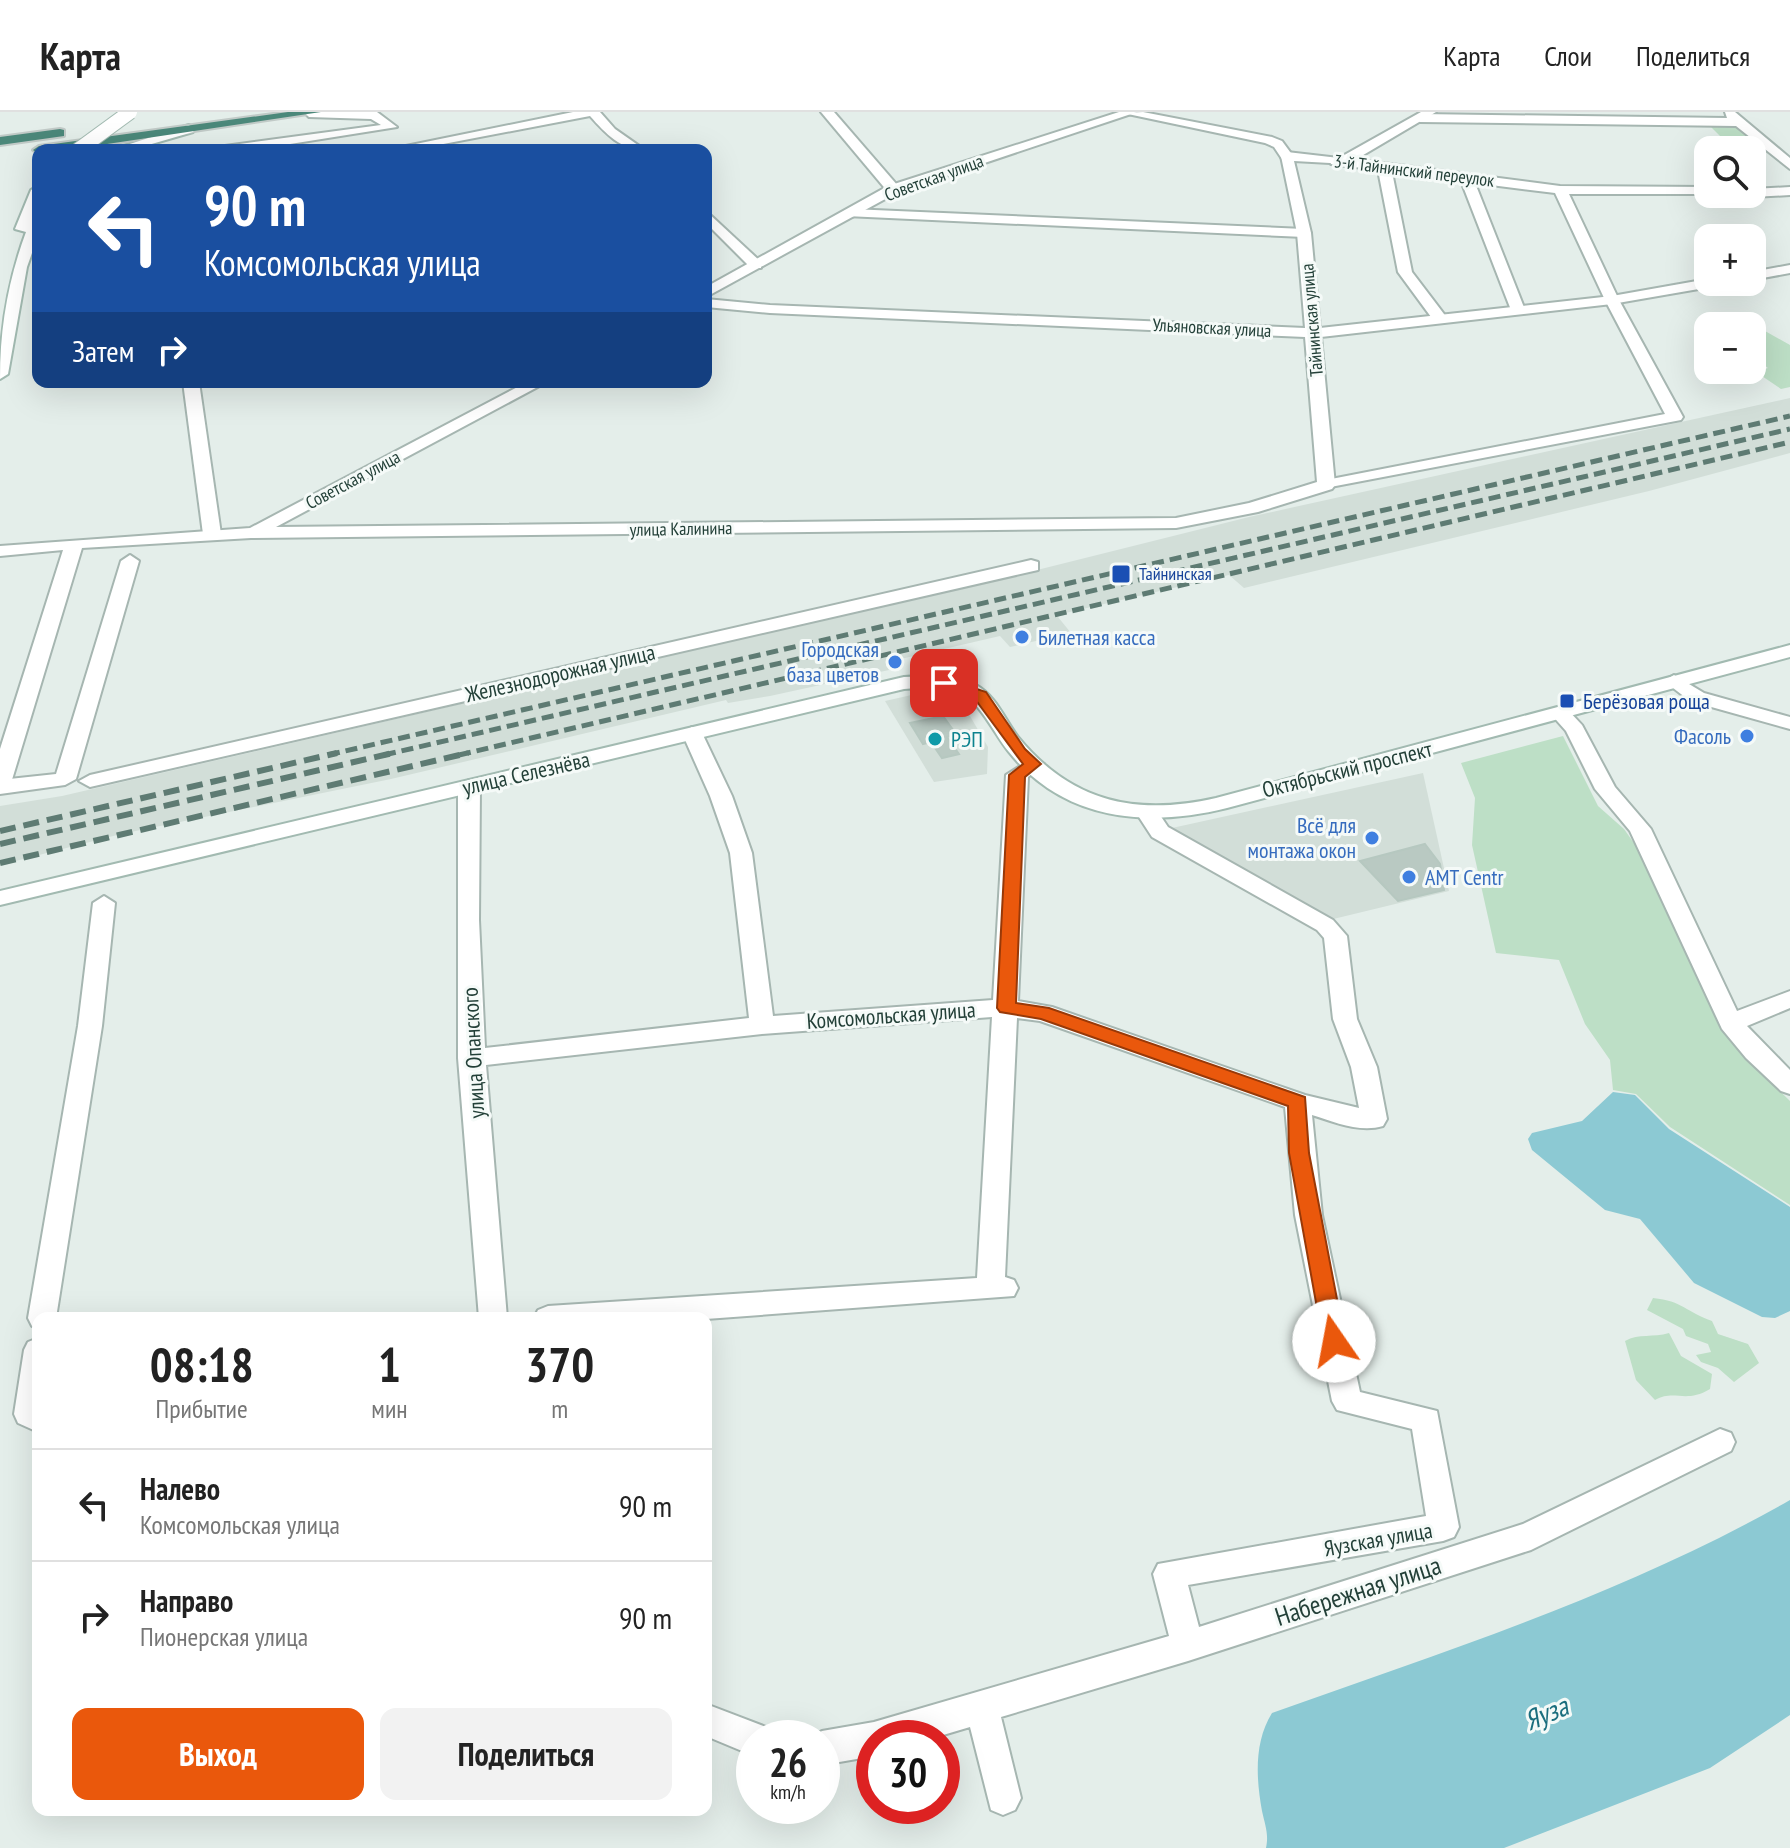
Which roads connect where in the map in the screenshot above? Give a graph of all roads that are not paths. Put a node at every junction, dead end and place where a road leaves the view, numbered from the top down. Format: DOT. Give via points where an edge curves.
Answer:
graph roads {
  1 [pos="114,112"];
  2 [pos="130,112"];
  3 [pos="213,112"];
  4 [pos="315,112"];
  5 [pos="593,112"];
  6 [pos="827,112"];
  7 [pos="1130,112"];
  8 [pos="1728,112"];
  9 [pos="309,113"];
  10 [pos="1425,115"];
  11 [pos="391,120"];
  12 [pos="1740,122"];
  13 [pos="189,129"];
  14 [pos="0,141"];
  15 [pos="70,144"];
  16 [pos="81,144"];
  17 [pos="85,144"];
  18 [pos="138,144"];
  19 [pos="258,144"];
  20 [pos="400,144"];
  21 [pos="428,144"];
  22 [pos="630,144"];
  23 [pos="32,151"];
  24 [pos="0,155"];
  25 [pos="1287,156"];
  26 [pos="1339,161"];
  27 [pos="1790,165"];
  28 [pos="1384,167"];
  29 [pos="1466,178"];
  30 [pos="893,189"];
  31 [pos="1560,190"];
  32 [pos="1694,191"];
  33 [pos="1790,191"];
  34 [pos="1766,192"];
  35 [pos="32,205"];
  36 [pos="851,213"];
  37 [pos="712,221"];
  38 [pos="1304,233"];
  39 [pos="32,234"];
  40 [pos="756,265"];
  41 [pos="1790,269"];
  42 [pos="1766,273"];
  43 [pos="32,280"];
  44 [pos="1694,286"];
  45 [pos="712,290"];
  46 [pos="1612,300"];
  47 [pos="712,304"];
  48 [pos="0,309"];
  49 [pos="1518,310"];
  50 [pos="1439,318"];
  51 [pos="1314,333"];
  52 [pos="0,374"];
  53 [pos="0,386"];
  54 [pos="192,388"];
  55 [pos="512,389"];
  56 [pos="1326,485"];
  57 [pos="251,533"];
  58 [pos="212,534"];
  59 [pos="0,543"];
  60 [pos="74,544"];
  61 [pos="32,546"];
  62 [pos="0,551"];
  63 [pos="130,561"];
  64 [pos="1031,566"];
  65 [pos="1790,651"];
  66 [pos="1674,681"];
  67 [pos="944,683"];
  68 [pos="1560,713"];
  69 [pos="1790,723"];
  70 [pos="692,733"];
  71 [pos="1033,764"];
  72 [pos="90,781"];
  73 [pos="0,785"];
  74 [pos="469,787"];
  75 [pos="1148,814"];
  76 [pos="0,898"];
  77 [pos="104,903"];
  78 [pos="1790,999"];
  79 [pos="1007,1008"];
  80 [pos="1731,1023"];
  81 [pos="762,1025"];
  82 [pos="471,1058"];
  83 [pos="1790,1085"];
  84 [pos="1298,1102"];
  85 [pos="43,1312"];
  86 [pos="492,1312"];
  87 [pos="635,1312"];
  88 [pos="1720,1442"];
  89 [pos="1188,1646"];
  90 [pos="982,1707"];
  91 [pos="938,1720"];
  92 [pos="712,1722"];
  93 [pos="736,1732"];
  94 [pos="1003,1798"];
  1 -- 15 [label="street"];
  2 -- 17 [label="street, bridge"];
  3 -- 14 [label="highway"];
  4 -- 9 [label="highway"];
  5 -- 21 [label="street"];
  5 -- 22 [label="street"];
  6 -- 30 [label="street"];
  7 -- 25 [label="street, 3-й Тайнинский переулок" via="1268,140"];
  7 -- 30 [label="street, Советская улица"];
  8 -- 12 [label="street"];
  9 -- 11 [label="street"];
  9 -- 13 [label="highway"];
  10 -- 12 [label="street"];
  10 -- 26 [label="street"];
  11 -- 19 [label="street"];
  11 -- 20 [label="street"];
  12 -- 27 [label="street"];
  13 -- 16 [label="highway"];
  13 -- 18 [label="street"];
  23 -- 24 [label="highway"];
  25 -- 26 [label="street, 3-й Тайнинский переулок"];
  25 -- 38 [label="street, Тайнинская улица"];
  26 -- 28 [label="street, 3-й Тайнинский переулок"];
  28 -- 29 [label="street, 3-й Тайнинский переулок"];
  28 -- 50 [label="street" via="1405,272"];
  29 -- 31 [label="street, 3-й Тайнинский переулок"];
  29 -- 49 [label="street"];
  30 -- 36 [label="street, Советская улица"];
  31 -- 32 [label="street, 3-й Тайнинский переулок"];
  31 -- 46 [label="street"];
  33 -- 34 [label="street"];
  35 -- 48 [label="street" via="13,251"];
  36 -- 38 [label="street"];
  36 -- 40 [label="street, Советская улица"];
  37 -- 40 [label="street"];
  38 -- 51 [label="street, Тайнинская улица"];
  39 -- 52 [label="street" via="20,267"];
  40 -- 45 [label="street, Советская улица"];
  41 -- 42 [label="street"];
  43 -- 53 [label="street" via="15,352"];
  44 -- 46 [label="street, Ульяновская улица"];
  46 -- 49 [label="street, Ульяновская улица"];
  46 -- 56 [label="street" via="1675,417"];
  47 -- 51 [label="street, Ульяновская улица"];
  49 -- 50 [label="street, Ульяновская улица"];
  50 -- 51 [label="street, Ульяновская улица"];
  51 -- 56 [label="street, Тайнинская улица"];
  54 -- 58 [label="street"];
  55 -- 57 [label="street, Советская улица"];
  56 -- 57 [label="street, улица Калинина" via="1252,508 1176,523"];
  57 -- 58 [label="street, улица Калинина"];
  58 -- 60 [label="street, улица Калинина"];
  59 -- 61 [label="street"];
  60 -- 61 [label="street, улица Калинина"];
  60 -- 73 [label="street"];
  61 -- 62 [label="street"];
  63 -- 73 [label="street" via="65,779"];
  64 -- 72 [label="street, Железнодорожная улица"];
  65 -- 66 [label="street, Октябрьский проспект"];
  66 -- 68 [label="street, Октябрьский проспект"];
  66 -- 69 [label="street" via="1697,697"];
  67 -- 70 [label="street, улица Селезнёва" via="886,686"];
  67 -- 71 [label="street, Октябрьский проспект" via="980,695"];
  68 -- 75 [label="street, Октябрьский проспект" via="1196,807"];
  68 -- 80 [label="street" via="1575,729 1606,789 1640,829"];
  70 -- 74 [label="street, улица Селезнёва"];
  70 -- 81 [label="street" via="741,853"];
  71 -- 75 [label="street, Октябрьский проспект" via="1102,805"];
  71 -- 79 [label="street" via="1017,775"];
  74 -- 76 [label="street, улица Селезнёва"];
  74 -- 82 [label="street, улица Опанского" via="465,874"];
  75 -- 84 [label="street" via="1160,832 1325,925 1335,936 1345,1019 1364,1067 1374,1119"];
  77 -- 85 [label="street" via="90,1026"];
  78 -- 80 [label="street"];
  79 -- 81 [label="street, Комсомольская улица"];
  79 -- 84 [label="street, Комсомольская улица" via="1043,1013"];
  79 -- 87 [label="street" via="999,1287"];
  80 -- 83 [label="street"];
  81 -- 82 [label="street, Комсомольская улица"];
  82 -- 86 [label="street, улица Опанского"];
  84 -- 89 [label="street, Яузская улица" via="1299,1153 1347,1401 1426,1420 1443,1527 1169,1574"];
  88 -- 89 [label="street, Набережная улица" via="1531,1536"];
  89 -- 90 [label="street, Набережная улица"];
  90 -- 91 [label="street, Набережная улица"];
  90 -- 94 [label="street"];
  92 -- 93 [label="street"];
}
